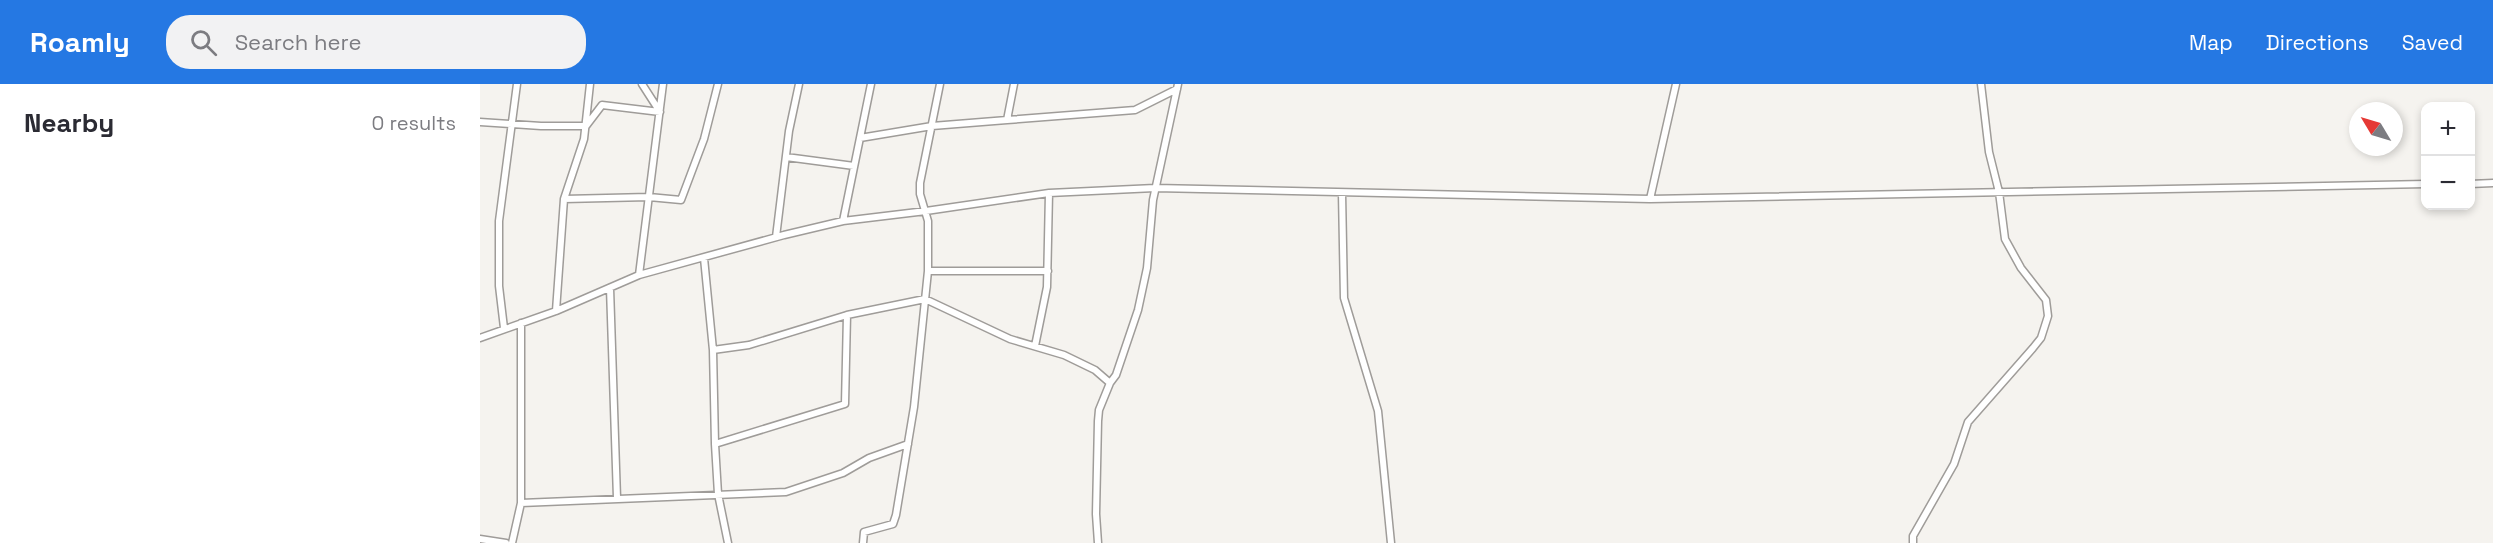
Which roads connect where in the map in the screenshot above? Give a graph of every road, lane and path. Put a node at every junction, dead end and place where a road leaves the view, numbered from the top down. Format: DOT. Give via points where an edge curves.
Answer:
graph roads {
  1 [pos="517,84"];
  2 [pos="590,84"];
  3 [pos="642,84"];
  4 [pos="663,84"];
  5 [pos="718,84"];
  6 [pos="799,84"];
  7 [pos="871,84"];
  8 [pos="940,84"];
  9 [pos="1014,84"];
  10 [pos="1676,84"];
  11 [pos="1980,84"];
  12 [pos="1178,86"];
  13 [pos="660,112"];
  14 [pos="1006,120"];
  15 [pos="480,122"];
  16 [pos="512,123"];
  17 [pos="586,126"];
  18 [pos="932,126"];
  19 [pos="860,138"];
  20 [pos="786,157"];
  21 [pos="854,166"];
  22 [pos="2493,183"];
  23 [pos="2421,184"];
  24 [pos="2475,184"];
  25 [pos="1155,188"];
  26 [pos="1999,192"];
  27 [pos="1049,193"];
  28 [pos="1342,193"];
  29 [pos="649,197"];
  30 [pos="564,199"];
  31 [pos="1650,199"];
  32 [pos="926,212"];
  33 [pos="843,220"];
  34 [pos="776,237"];
  35 [pos="704,258"];
  36 [pos="928,271"];
  37 [pos="1048,271"];
  38 [pos="639,275"];
  39 [pos="610,288"];
  40 [pos="925,299"];
  41 [pos="556,311"];
  42 [pos="847,315"];
  43 [pos="520,323"];
  44 [pos="504,328"];
  45 [pos="480,338"];
  46 [pos="1035,346"];
  47 [pos="713,350"];
  48 [pos="1110,383"];
  49 [pos="715,444"];
  50 [pos="908,444"];
  51 [pos="718,494"];
  52 [pos="617,498"];
  53 [pos="521,503"];
  54 [pos="480,539"];
  55 [pos="506,543"];
  56 [pos="512,543"];
  57 [pos="728,543"];
  58 [pos="863,543"];
  59 [pos="1098,543"];
  60 [pos="1391,543"];
  61 [pos="1912,543"];
  1 -- 16 [label="street"];
  2 -- 17 [label="street"];
  3 -- 13 [label="street"];
  4 -- 13 [label="street"];
  5 -- 29 [label="street" via="704,139 681,200"];
  6 -- 20 [label="street"];
  7 -- 19 [label="street"];
  8 -- 18 [label="street"];
  9 -- 14 [label="street"];
  10 -- 31 [label="street"];
  11 -- 26 [label="street"];
  12 -- 14 [label="street" via="1135,110"];
  12 -- 25 [label="street"];
  13 -- 17 [label="street" via="602,105"];
  13 -- 29 [label="street"];
  14 -- 18 [label="street"];
  15 -- 16 [label="street"];
  16 -- 17 [label="street"];
  16 -- 44 [label="street" via="498,221"];
  17 -- 30 [label="street"];
  18 -- 19 [label="street"];
  18 -- 32 [label="street" via="920,183"];
  19 -- 21 [label="street"];
  20 -- 21 [label="street"];
  20 -- 34 [label="street"];
  21 -- 33 [label="street"];
  22 -- 24 [label="street"];
  23 -- 26 [label="street"];
  25 -- 27 [label="street"];
  25 -- 28 [label="street"];
  25 -- 48 [label="street" via="1147,268 1138,310"];
  26 -- 31 [label="street"];
  26 -- 61 [label="street" via="2005,239 2046,300 2048,316 2041,338 1968,422 1954,464"];
  27 -- 32 [label="street"];
  27 -- 37 [label="street"];
  28 -- 31 [label="street"];
  28 -- 60 [label="street" via="1344,298 1378,411"];
  29 -- 30 [label="street"];
  29 -- 38 [label="street"];
  30 -- 41 [label="street"];
  32 -- 33 [label="street"];
  32 -- 36 [label="street"];
  33 -- 34 [label="street"];
  34 -- 35 [label="street"];
  35 -- 38 [label="street"];
  35 -- 47 [label="street"];
  36 -- 37 [label="street"];
  36 -- 40 [label="street"];
  37 -- 46 [label="street"];
  38 -- 39 [label="street"];
  39 -- 41 [label="street"];
  39 -- 52 [label="street"];
  40 -- 42 [label="street"];
  40 -- 46 [label="street" via="1010,339"];
  40 -- 50 [label="street"];
  41 -- 43 [label="street"];
  42 -- 47 [label="street" via="748,345"];
  42 -- 49 [label="street" via="845,404"];
  43 -- 44 [label="street"];
  43 -- 53 [label="street"];
  44 -- 45 [label="street"];
  46 -- 48 [label="street" via="1095,370"];
  47 -- 49 [label="street"];
  48 -- 59 [label="street" via="1098,421"];
  49 -- 51 [label="street"];
  50 -- 51 [label="street" via="868,458 843,473 786,492"];
  50 -- 58 [label="street" via="893,523 867,531"];
  51 -- 52 [label="street"];
  51 -- 57 [label="street"];
  52 -- 53 [label="street"];
  53 -- 56 [label="street"];
  54 -- 55 [label="street"];
}
